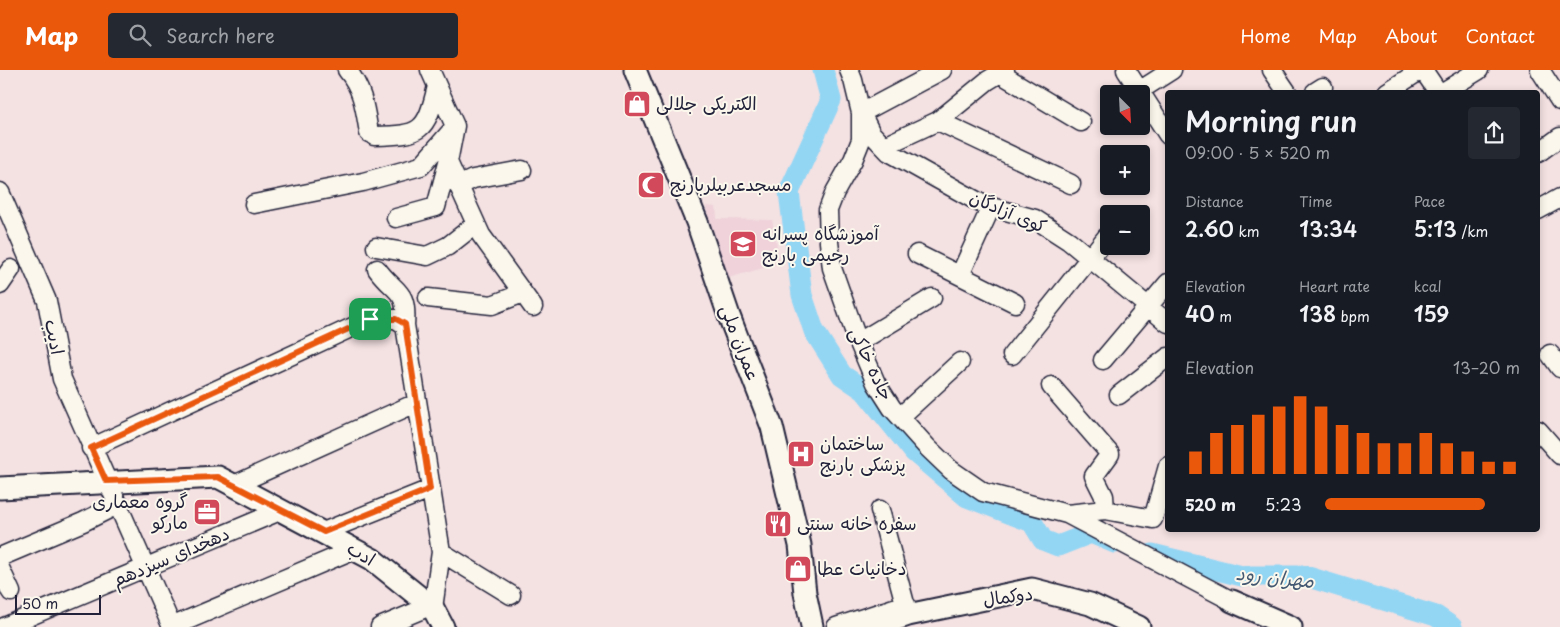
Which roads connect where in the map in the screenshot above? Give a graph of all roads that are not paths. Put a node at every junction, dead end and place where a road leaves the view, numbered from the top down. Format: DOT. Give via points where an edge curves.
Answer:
graph roads {
  1 [pos="347,70"];
  2 [pos="636,70"];
  3 [pos="848,70"];
  4 [pos="942,70"];
  5 [pos="1126,70"];
  6 [pos="1172,70"];
  7 [pos="1272,70"];
  8 [pos="1422,70"];
  9 [pos="1479,70"];
  10 [pos="1540,70"];
  11 [pos="994,74"];
  12 [pos="433,78"];
  13 [pos="1135,85"];
  14 [pos="1148,85"];
  15 [pos="1286,90"];
  16 [pos="1390,90"];
  17 [pos="1437,90"];
  18 [pos="1446,90"];
  19 [pos="1550,95"];
  20 [pos="1150,108"];
  21 [pos="861,113"];
  22 [pos="938,121"];
  23 [pos="1081,122"];
  24 [pos="455,126"];
  25 [pos="1165,130"];
  26 [pos="1560,137"];
  27 [pos="884,146"];
  28 [pos="1540,152"];
  29 [pos="448,162"];
  30 [pos="522,170"];
  31 [pos="1072,184"];
  32 [pos="458,186"];
  33 [pos="0,192"];
  34 [pos="1560,198"];
  35 [pos="254,204"];
  36 [pos="991,207"];
  37 [pos="1540,209"];
  38 [pos="396,218"];
  39 [pos="476,224"];
  40 [pos="1100,244"];
  41 [pos="376,247"];
  42 [pos="917,254"];
  43 [pos="1088,257"];
  44 [pos="11,269"];
  45 [pos="377,270"];
  46 [pos="960,275"];
  47 [pos="0,284"];
  48 [pos="1165,287"];
  49 [pos="428,298"];
  50 [pos="932,298"];
  51 [pos="1015,303"];
  52 [pos="1148,307"];
  53 [pos="1165,321"];
  54 [pos="405,324"];
  55 [pos="859,342"];
  56 [pos="1012,355"];
  57 [pos="1165,359"];
  58 [pos="1103,360"];
  59 [pos="960,362"];
  60 [pos="1052,386"];
  61 [pos="1119,395"];
  62 [pos="416,403"];
  63 [pos="900,417"];
  64 [pos="1540,432"];
  65 [pos="91,448"];
  66 [pos="1560,455"];
  67 [pos="1165,477"];
  68 [pos="106,481"];
  69 [pos="234,485"];
  70 [pos="0,488"];
  71 [pos="430,489"];
  72 [pos="119,504"];
  73 [pos="282,510"];
  74 [pos="880,510"];
  75 [pos="1105,510"];
  76 [pos="1067,514"];
  77 [pos="324,532"];
  78 [pos="355,550"];
  79 [pos="441,552"];
  80 [pos="0,557"];
  81 [pos="0,568"];
  82 [pos="145,568"];
  83 [pos="11,592"];
  84 [pos="511,595"];
  85 [pos="1232,601"];
  86 [pos="431,607"];
  87 [pos="907,609"];
  88 [pos="4,627"];
  89 [pos="171,627"];
  90 [pos="380,627"];
  91 [pos="443,627"];
  92 [pos="816,627"];
  93 [pos="836,627"];
  94 [pos="874,627"];
  95 [pos="1139,627"];
  96 [pos="1291,627"];
  1 -- 12 [label="street" via="357,82 364,99 372,135 407,135 420,129 430,114"];
  2 -- 92 [label="main road, عمران ملی" via="697,222 772,427 800,545 805,593"];
  3 -- 21 [label="street, کوی آزادگان" via="854,80"];
  4 -- 21 [label="street"];
  5 -- 13 [label="street"];
  6 -- 14 [label="street"];
  7 -- 15 [label="street"];
  8 -- 16 [label="street"];
  8 -- 17 [label="street"];
  9 -- 18 [label="street"];
  10 -- 19 [label="street"];
  11 -- 22 [label="street"];
  11 -- 23 [label="street"];
  12 -- 24 [label="street"];
  20 -- 25 [label="street"];
  21 -- 27 [label="street, کوی آزادگان" via="871,133"];
  21 -- 55 [label="street, جاده خاکی" via="861,140 828,210 832,268"];
  22 -- 27 [label="street"];
  22 -- 31 [label="street"];
  24 -- 29 [label="street"];
  24 -- 35 [label="street" via="421,166 363,182"];
  26 -- 28 [label="street"];
  27 -- 36 [label="street, کوی آزادگان" via="889,152"];
  29 -- 32 [label="street"];
  29 -- 38 [label="street" via="436,207"];
  30 -- 32 [label="street" via="473,179"];
  32 -- 39 [label="street"];
  33 -- 65 [label="street, ادیب" via="47,301 62,380"];
  34 -- 37 [label="street"];
  36 -- 43 [label="street, کوی آزادگان" via="1035,219"];
  36 -- 46 [label="street"];
  39 -- 41 [label="street" via="448,246 427,256"];
  39 -- 49 [label="street" via="528,300 492,305"];
  40 -- 43 [label="street"];
  42 -- 46 [label="street"];
  43 -- 52 [label="street, کوی آزادگان"];
  43 -- 56 [label="street"];
  44 -- 47 [label="street"];
  45 -- 54 [label="street" via="400,292 406,310"];
  46 -- 51 [label="street"];
  48 -- 52 [label="street"];
  50 -- 55 [label="street"];
  52 -- 53 [label="street, کوی آزادگان"];
  52 -- 58 [label="street"];
  54 -- 62 [label="street"];
  54 -- 65 [label="street" via="396,319 370,319"];
  55 -- 63 [label="street, جاده خاکی" via="876,383"];
  57 -- 61 [label="street"];
  59 -- 63 [label="street"];
  60 -- 75 [label="street" via="1110,454 1094,476 1104,496"];
  62 -- 69 [label="street"];
  62 -- 71 [label="street"];
  63 -- 76 [label="street, جاده خاکی" via="951,470 983,492"];
  64 -- 66 [label="street"];
  65 -- 68 [label="street, ادیب"];
  67 -- 75 [label="street" via="1153,519"];
  68 -- 69 [label="main road, ادب" via="218,477"];
  68 -- 70 [label="main road, ادب"];
  68 -- 72 [label="street, ادیب"];
  69 -- 73 [label="main road, ادب"];
  71 -- 77 [label="street"];
  71 -- 79 [label="street"];
  72 -- 80 [label="street"];
  72 -- 82 [label="street, ادیب"];
  73 -- 77 [label="main road, ادب"];
  73 -- 82 [label="street, دهخدای سیزدهم"];
  74 -- 87 [label="street"];
  75 -- 76 [label="street"];
  76 -- 85 [label="street, جاده خاکی"];
  77 -- 78 [label="main road, ادب"];
  78 -- 86 [label="main road, ادب" via="372,559"];
  78 -- 89 [label="street"];
  79 -- 84 [label="street"];
  79 -- 86 [label="street"];
  81 -- 83 [label="street"];
  82 -- 88 [label="street, دهخدای سیزدهم"];
  82 -- 89 [label="street, ادیب"];
  85 -- 96 [label="main road"];
  86 -- 90 [label="street"];
  86 -- 91 [label="main road, ادب"];
  87 -- 93 [label="street"];
  87 -- 94 [label="main road, دوکمال"];
  87 -- 95 [label="main road, دوکمال" via="1032,589 1090,604"];
}
